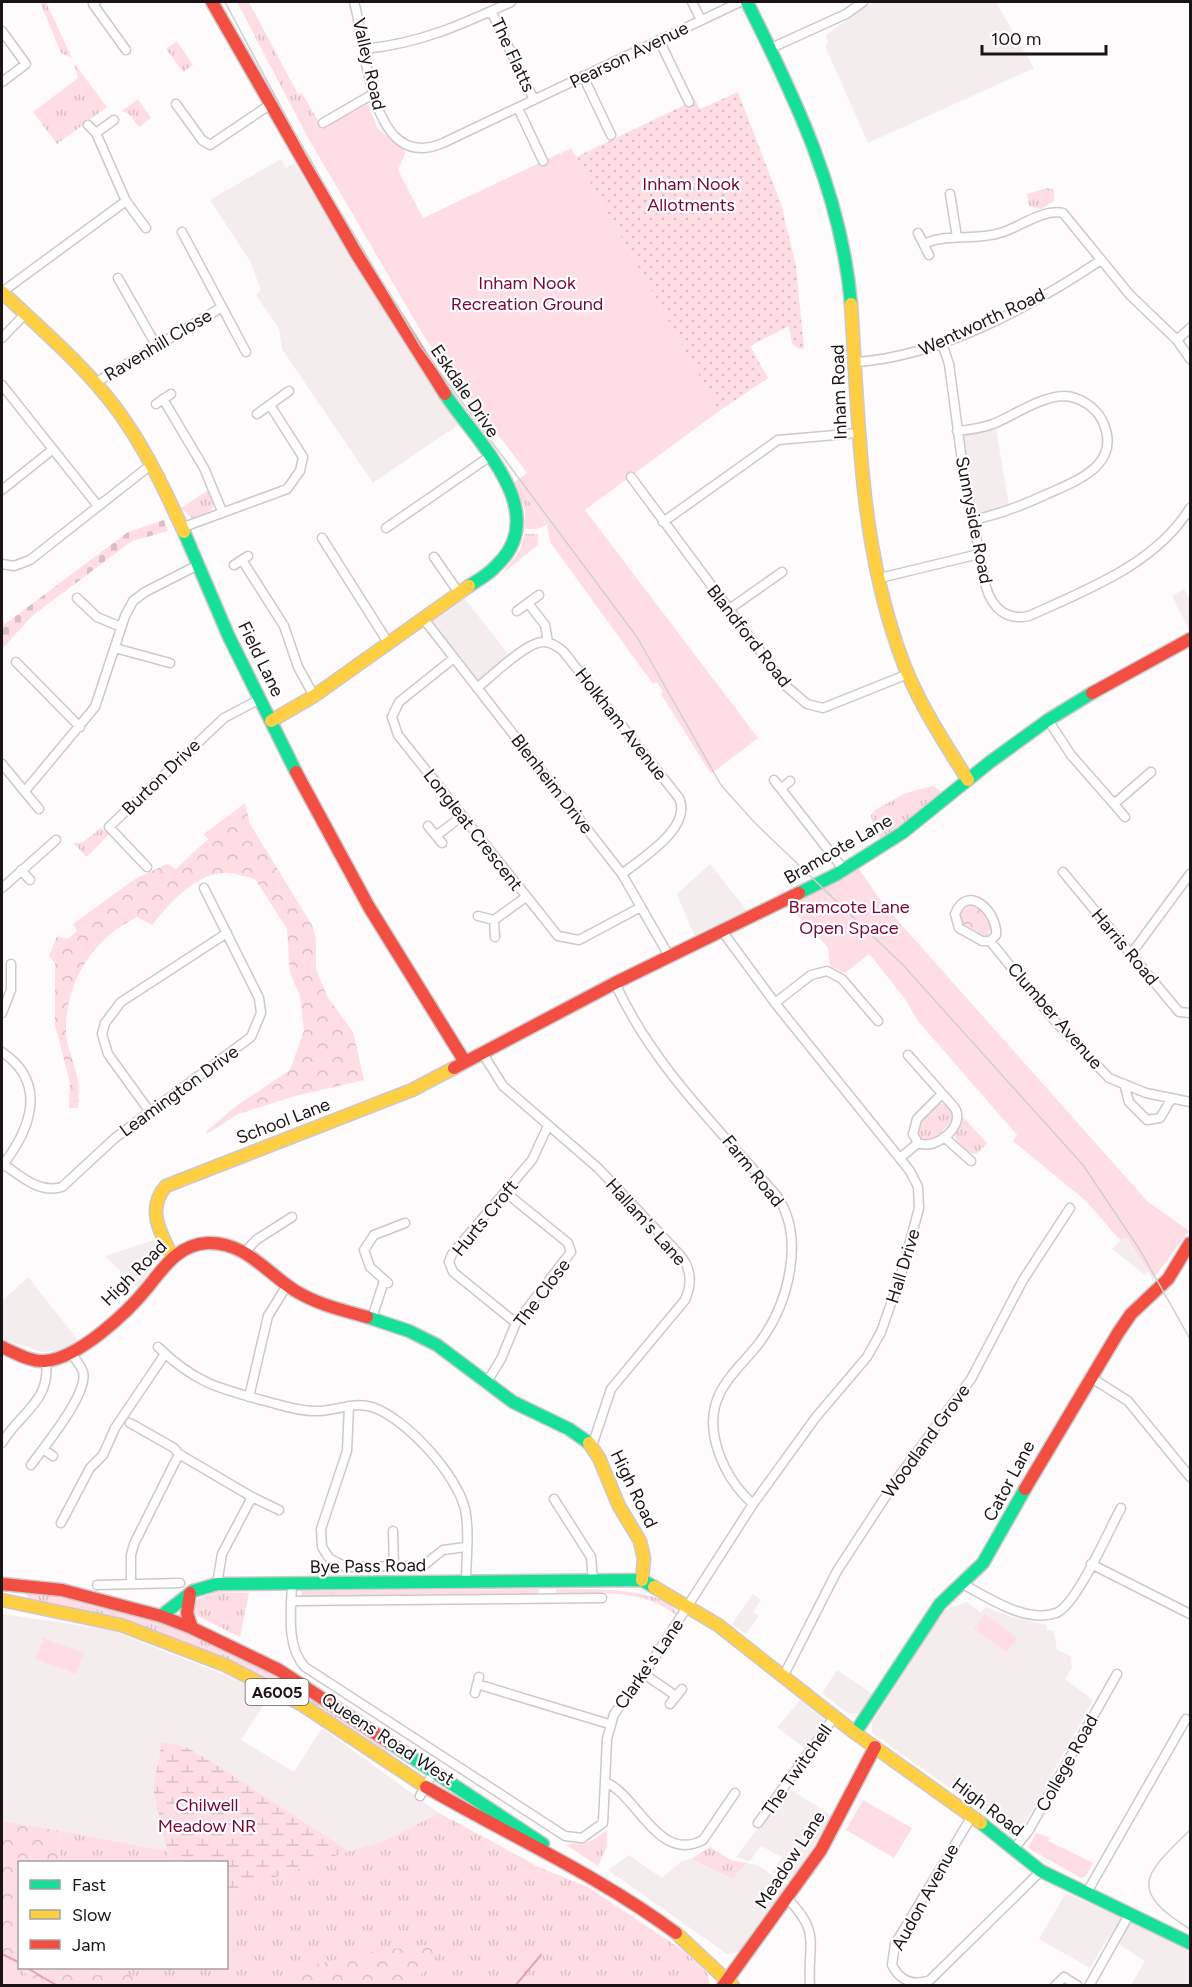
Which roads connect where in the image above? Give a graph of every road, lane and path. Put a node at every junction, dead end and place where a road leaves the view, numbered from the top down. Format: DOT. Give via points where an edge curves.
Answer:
graph roads {
  1 [pos="96,2"];
  2 [pos="212,2"];
  3 [pos="354,2"];
  4 [pos="511,2"];
  5 [pos="692,2"];
  6 [pos="740,2"];
  7 [pos="747,2"];
  8 [pos="863,2"];
  9 [pos="491,11"];
  10 [pos="701,20"];
  11 [pos="2,31"];
  12 [pos="659,40"];
  13 [pos="365,49"];
  14 [pos="769,49"];
  15 [pos="126,50"];
  16 [pos="583,76"];
  17 [pos="2,82"];
  18 [pos="373,94"];
  19 [pos="534,100"];
  20 [pos="689,102"];
  21 [pos="176,104"];
  22 [pos="270,104"];
  23 [pos="518,108"];
  24 [pos="114,120"];
  25 [pos="323,123"];
  26 [pos="88,125"];
  27 [pos="96,133"];
  28 [pos="611,135"];
  29 [pos="414,148"];
  30 [pos="543,161"];
  31 [pos="950,194"];
  32 [pos="126,201"];
  33 [pos="146,228"];
  34 [pos="182,232"];
  35 [pos="918,233"];
  36 [pos="957,237"];
  37 [pos="925,243"];
  38 [pos="929,255"];
  39 [pos="1101,260"];
  40 [pos="118,278"];
  41 [pos="2,292"];
  42 [pos="222,307"];
  43 [pos="25,314"];
  44 [pos="1191,328"];
  45 [pos="2,338"];
  46 [pos="1177,340"];
  47 [pos="942,343"];
  48 [pos="156,345"];
  49 [pos="246,352"];
  50 [pos="1191,359"];
  51 [pos="856,362"];
  52 [pos="95,383"];
  53 [pos="2,385"];
  54 [pos="289,391"];
  55 [pos="164,399"];
  56 [pos="270,405"];
  57 [pos="256,414"];
  58 [pos="957,431"];
  59 [pos="858,433"];
  60 [pos="52,450"];
  61 [pos="489,458"];
  62 [pos="152,464"];
  63 [pos="631,477"];
  64 [pos="2,490"];
  65 [pos="98,506"];
  66 [pos="1191,508"];
  67 [pos="222,511"];
  68 [pos="972,520"];
  69 [pos="663,522"];
  70 [pos="181,528"];
  71 [pos="386,528"];
  72 [pos="322,538"];
  73 [pos="979,554"];
  74 [pos="434,558"];
  75 [pos="241,560"];
  76 [pos="2,564"];
  77 [pos="196,566"];
  78 [pos="782,572"];
  79 [pos="880,578"];
  80 [pos="459,593"];
  81 [pos="538,595"];
  82 [pos="76,598"];
  83 [pos="92,598"];
  84 [pos="528,603"];
  85 [pos="84,606"];
  86 [pos="728,610"];
  87 [pos="517,611"];
  88 [pos="423,618"];
  89 [pos="121,627"];
  90 [pos="1191,639"];
  91 [pos="548,642"];
  92 [pos="388,644"];
  93 [pos="115,648"];
  94 [pos="454,658"];
  95 [pos="159,660"];
  96 [pos="16,662"];
  97 [pos="170,663"];
  98 [pos="40,670"];
  99 [pos="156,671"];
  100 [pos="908,674"];
  101 [pos="32,678"];
  102 [pos="477,688"];
  103 [pos="314,696"];
  104 [pos="260,699"];
  105 [pos="1048,720"];
  106 [pos="271,721"];
  107 [pos="80,727"];
  108 [pos="2,764"];
  109 [pos="1151,772"];
  110 [pos="1143,779"];
  111 [pos="774,780"];
  112 [pos="968,780"];
  113 [pos="790,781"];
  114 [pos="1150,787"];
  115 [pos="781,789"];
  116 [pos="25,791"];
  117 [pos="1114,804"];
  118 [pos="39,809"];
  119 [pos="462,816"];
  120 [pos="1125,817"];
  121 [pos="428,826"];
  122 [pos="56,840"];
  123 [pos="147,867"];
  124 [pos="21,870"];
  125 [pos="844,870"];
  126 [pos="1063,872"];
  127 [pos="622,874"];
  128 [pos="1191,874"];
  129 [pos="30,880"];
  130 [pos="2,888"];
  131 [pos="204,888"];
  132 [pos="526,897"];
  133 [pos="641,907"];
  134 [pos="478,916"];
  135 [pos="494,920"];
  136 [pos="722,931"];
  137 [pos="227,933"];
  138 [pos="495,937"];
  139 [pos="990,941"];
  140 [pos="1131,954"];
  141 [pos="669,956"];
  142 [pos="11,964"];
  143 [pos="2,975"];
  144 [pos="12,977"];
  145 [pos="615,983"];
  146 [pos="776,1003"];
  147 [pos="2,1013"];
  148 [pos="1191,1013"];
  149 [pos="878,1021"];
  150 [pos="2,1052"];
  151 [pos="483,1054"];
  152 [pos="908,1055"];
  153 [pos="465,1062"];
  154 [pos="1125,1087"];
  155 [pos="942,1094"];
  156 [pos="1172,1098"];
  157 [pos="1191,1102"];
  158 [pos="150,1112"];
  159 [pos="548,1126"];
  160 [pos="944,1137"];
  161 [pos="918,1143"];
  162 [pos="900,1158"];
  163 [pos="971,1161"];
  164 [pos="2,1165"];
  165 [pos="505,1192"];
  166 [pos="1070,1208"];
  167 [pos="393,1216"];
  168 [pos="292,1217"];
  169 [pos="1191,1243"];
  170 [pos="245,1252"];
  171 [pos="172,1256"];
  172 [pos="286,1287"];
  173 [pos="372,1318"];
  174 [pos="516,1323"];
  175 [pos="2,1347"];
  176 [pos="158,1347"];
  177 [pos="70,1352"];
  178 [pos="165,1354"];
  179 [pos="46,1361"];
  180 [pos="1090,1377"];
  181 [pos="487,1382"];
  182 [pos="249,1397"];
  183 [pos="349,1406"];
  184 [pos="130,1423"];
  185 [pos="111,1438"];
  186 [pos="2,1443"];
  187 [pos="121,1443"];
  188 [pos="592,1446"];
  189 [pos="43,1449"];
  190 [pos="179,1454"];
  191 [pos="53,1456"];
  192 [pos="31,1465"];
  193 [pos="1191,1477"];
  194 [pos="252,1497"];
  195 [pos="554,1499"];
  196 [pos="753,1504"];
  197 [pos="561,1508"];
  198 [pos="1121,1508"];
  199 [pos="279,1510"];
  200 [pos="551,1515"];
  201 [pos="62,1523"];
  202 [pos="393,1531"];
  203 [pos="466,1547"];
  204 [pos="1091,1564"];
  205 [pos="394,1567"];
  206 [pos="642,1580"];
  207 [pos="548,1581"];
  208 [pos="593,1581"];
  209 [pos="466,1582"];
  210 [pos="180,1583"];
  211 [pos="961,1583"];
  212 [pos="2,1584"];
  213 [pos="131,1584"];
  214 [pos="217,1584"];
  215 [pos="97,1585"];
  216 [pos="292,1585"];
  217 [pos="190,1593"];
  218 [pos="549,1598"];
  219 [pos="591,1598"];
  220 [pos="602,1598"];
  221 [pos="2,1600"];
  222 [pos="291,1601"];
  223 [pos="689,1606"];
  224 [pos="591,1608"];
  225 [pos="1191,1614"];
  226 [pos="161,1616"];
  227 [pos="192,1628"];
  228 [pos="645,1674"];
  229 [pos="1117,1674"];
  230 [pos="784,1675"];
  231 [pos="477,1685"];
  232 [pos="676,1696"];
  233 [pos="835,1716"];
  234 [pos="1186,1719"];
  235 [pos="609,1724"];
  236 [pos="855,1732"];
  237 [pos="875,1747"];
  238 [pos="434,1771"];
  239 [pos="606,1782"];
  240 [pos="423,1791"];
  241 [pos="735,1793"];
  242 [pos="720,1797"];
  243 [pos="729,1803"];
  244 [pos="972,1816"];
  245 [pos="758,1823"];
  246 [pos="1014,1849"];
  247 [pos="579,1869"];
  248 [pos="1041,1871"];
  249 [pos="1086,1894"];
  250 [pos="787,1898"];
  251 [pos="1130,1914"];
  252 [pos="1191,1943"];
  253 [pos="900,1982"];
  254 [pos="728,1984"];
  255 [pos="810,1986"];
  256 [pos="1055,1986"];
  257 [pos="1078,1986"];
  258 [pos="1089,1986"];
  1 -- 15 [label="street" via="93,4"];
  2 -- 22 [label="street, Eskdale Drive"];
  3 -- 13 [label="street, Valley Road"];
  4 -- 9 [label="street"];
  5 -- 10 [label="street"];
  6 -- 10 [label="street, Pearson Avenue"];
  7 -- 14 [label="street, Inham Road"];
  8 -- 14 [label="street" via="846,14"];
  9 -- 13 [label="street" via="435,36"];
  9 -- 19 [label="street, The Flatts"];
  10 -- 12 [label="street, Pearson Avenue"];
  11 -- 17 [label="street" via="26,64"];
  12 -- 16 [label="street, Pearson Avenue"];
  12 -- 20 [label="street"];
  13 -- 18 [label="street, Valley Road"];
  14 -- 51 [label="street, Inham Road" via="805,125 836,216 849,284"];
  16 -- 19 [label="street, Pearson Avenue"];
  16 -- 28 [label="street"];
  18 -- 25 [label="street"];
  18 -- 29 [label="street, Valley Road" via="390,131"];
  19 -- 23 [label="street, Pearson Avenue"];
  21 -- 22 [label="street" via="202,141 210,145"];
  22 -- 61 [label="street, Eskdale Drive" via="395,317"];
  23 -- 29 [label="street, Pearson Avenue" via="433,147"];
  23 -- 30 [label="street"];
  24 -- 27 [label="street"];
  26 -- 27 [label="street"];
  27 -- 32 [label="street"];
  31 -- 36 [label="street"];
  32 -- 33 [label="street"];
  32 -- 41 [label="street"];
  34 -- 42 [label="street"];
  35 -- 37 [label="street"];
  36 -- 37 [label="street"];
  36 -- 39 [label="street" via="990,237 1047,213 1062,213"];
  37 -- 38 [label="street"];
  39 -- 46 [label="street" via="1130,295"];
  39 -- 47 [label="street, Wentworth Road" via="1041,296"];
  40 -- 48 [label="street"];
  41 -- 43 [label="street, Field Lane"];
  42 -- 48 [label="street, Ravenhill Close"];
  42 -- 49 [label="street"];
  43 -- 45 [label="street"];
  43 -- 52 [label="street, Field Lane"];
  44 -- 46 [label="street"];
  46 -- 50 [label="street"];
  47 -- 51 [label="street, Wentworth Road" via="909,355"];
  47 -- 58 [label="street, Sunnyside Road" via="949,364"];
  48 -- 52 [label="street, Ravenhill Close"];
  51 -- 59 [label="street, Inham Road"];
  52 -- 62 [label="street, Field Lane"];
  53 -- 60 [label="street"];
  54 -- 56 [label="street"];
  55 -- 67 [label="street" via="204,468"];
  56 -- 57 [label="street"];
  56 -- 67 [label="street" via="301,452 303,466 292,484 281,492"];
  58 -- 68 [label="street, Sunnyside Road"];
  58 -- 68 [label="street" via="991,424 1049,399 1066,396 1081,400 1094,410 1106,433 1103,457 1089,475 1007,512"];
  59 -- 69 [label="street" via="778,440"];
  59 -- 79 [label="street, Inham Road" via="865,501"];
  60 -- 64 [label="street"];
  60 -- 65 [label="street"];
  61 -- 71 [label="street"];
  61 -- 80 [label="street, Eskdale Drive" via="513,496 517,531 502,561"];
  62 -- 65 [label="street"];
  62 -- 70 [label="street, Field Lane"];
  63 -- 69 [label="street, Blandford Road"];
  65 -- 76 [label="street" via="30,560 14,566"];
  66 -- 73 [label="street, Sunnyside Road" via="1159,544 1132,564 1022,617 1007,615 992,604"];
  67 -- 70 [label="street"];
  68 -- 73 [label="street, Sunnyside Road"];
  69 -- 86 [label="street, Blandford Road"];
  70 -- 77 [label="street, Field Lane"];
  72 -- 92 [label="street"];
  73 -- 79 [label="street"];
  74 -- 80 [label="street"];
  75 -- 103 [label="street" via="284,626 298,668"];
  77 -- 89 [label="street" via="139,595"];
  77 -- 104 [label="street, Field Lane"];
  78 -- 86 [label="street"];
  79 -- 100 [label="street, Inham Road"];
  80 -- 88 [label="street, Eskdale Drive"];
  81 -- 84 [label="street"];
  82 -- 85 [label="street"];
  83 -- 85 [label="street"];
  84 -- 87 [label="street"];
  84 -- 91 [label="street" via="545,625"];
  85 -- 89 [label="street" via="97,617"];
  86 -- 100 [label="street, Blandford Road" via="786,686 807,704 823,708"];
  88 -- 92 [label="street, Eskdale Drive"];
  88 -- 94 [label="street, Blenheim Drive"];
  89 -- 93 [label="street"];
  90 -- 105 [label="street, Bramcote Lane"];
  91 -- 102 [label="street" via="529,647"];
  91 -- 127 [label="street, Holkham Avenue" via="563,651 681,802 678,825"];
  92 -- 103 [label="street, Eskdale Drive"];
  93 -- 95 [label="street"];
  93 -- 107 [label="street" via="97,702"];
  94 -- 102 [label="street, Blenheim Drive"];
  94 -- 119 [label="street, Longleat Crescent" via="404,697 392,717 398,735"];
  95 -- 97 [label="street"];
  95 -- 99 [label="street"];
  96 -- 101 [label="street"];
  98 -- 101 [label="street"];
  100 -- 112 [label="street, Inham Road"];
  101 -- 107 [label="street"];
  102 -- 127 [label="street, Blenheim Drive"];
  103 -- 106 [label="street, Eskdale Drive"];
  104 -- 106 [label="street, Field Lane"];
  104 -- 123 [label="street, Burton Drive" via="224,718 109,827"];
  105 -- 112 [label="street, Bramcote Lane"];
  105 -- 117 [label="street" via="1071,755"];
  106 -- 153 [label="street, Field Lane" via="358,888"];
  107 -- 116 [label="street"];
  108 -- 116 [label="street"];
  109 -- 110 [label="street"];
  110 -- 114 [label="street"];
  110 -- 117 [label="street"];
  111 -- 115 [label="street"];
  112 -- 125 [label="street, Bramcote Lane" via="909,828"];
  113 -- 115 [label="street"];
  115 -- 125 [label="street"];
  116 -- 118 [label="street"];
  117 -- 120 [label="street"];
  119 -- 121 [label="street" via="439,840"];
  119 -- 132 [label="street, Longleat Crescent"];
  122 -- 124 [label="street"];
  124 -- 129 [label="street"];
  124 -- 130 [label="street"];
  125 -- 136 [label="street, Bramcote Lane"];
  126 -- 140 [label="street, Harris Road"];
  127 -- 133 [label="street, Blenheim Drive"];
  128 -- 140 [label="street"];
  131 -- 137 [label="street, Leamington Drive"];
  132 -- 133 [label="street, Longleat Crescent" via="554,933 574,940"];
  132 -- 135 [label="street"];
  133 -- 141 [label="street, Blenheim Drive"];
  134 -- 135 [label="street"];
  135 -- 138 [label="street"];
  136 -- 141 [label="street, Bramcote Lane"];
  136 -- 146 [label="street, Hall Drive"];
  137 -- 158 [label="street, Leamington Drive" via="259,998 258,1025 248,1041"];
  137 -- 158 [label="street" via="121,1002 105,1023 102,1035 108,1054"];
  139 -- 139 [label="street, Clumber Avenue" via="982,941 957,924 955,914 964,902 978,900 986,907 997,932"];
  139 -- 154 [label="street, Clumber Avenue" via="1082,1051 1109,1078"];
  140 -- 148 [label="street, Harris Road" via="1179,1012"];
  141 -- 145 [label="street, Bramcote Lane"];
  142 -- 144 [label="street"];
  143 -- 144 [label="street"];
  144 -- 147 [label="street"];
  145 -- 151 [label="street, Bramcote Lane"];
  145 -- 196 [label="street, Farm Road" via="652,1050 777,1196 787,1213 791,1251 779,1307 762,1340 720,1392 715,1410 720,1456 736,1488"];
  146 -- 149 [label="street" via="811,975 827,971 842,979"];
  146 -- 162 [label="street, Hall Drive"];
  150 -- 164 [label="street" via="24,1073 31,1105 20,1140"];
  151 -- 153 [label="street, School Lane"];
  151 -- 159 [label="street, Hallam's Lane" via="503,1086"];
  152 -- 155 [label="street"];
  153 -- 171 [label="street, School Lane" via="384,1102 166,1186 154,1203 154,1216"];
  154 -- 156 [label="street, Clumber Avenue"];
  154 -- 156 [label="street, Clumber Avenue" via="1129,1102 1147,1120 1160,1118"];
  155 -- 160 [label="street" via="957,1111 955,1124"];
  155 -- 161 [label="street" via="914,1123 913,1134"];
  156 -- 157 [label="street, Clumber Avenue"];
  158 -- 164 [label="street, Leamington Drive" via="62,1187 39,1187"];
  159 -- 165 [label="street, Hurts Croft" via="532,1160"];
  159 -- 188 [label="street, Hallam's Lane" via="598,1168 680,1255 690,1275 688,1295 681,1308 611,1389"];
  160 -- 161 [label="street" via="933,1145"];
  160 -- 163 [label="street"];
  161 -- 162 [label="street"];
  162 -- 196 [label="street, Hall Drive" via="918,1187 919,1208 881,1332 867,1357 816,1417"];
  165 -- 174 [label="street, The Close" via="568,1243 571,1252"];
  165 -- 174 [label="street, Hurts Croft" via="452,1254 449,1263 453,1272"];
  166 -- 230 [label="street, Woodland Grove" via="1023,1280 971,1380 897,1479 837,1571"];
  167 -- 173 [label="street" via="401,1224 374,1235 364,1250 367,1263 386,1282"];
  168 -- 170 [label="street" via="256,1240"];
  169 -- 180 [label="street, Cator Lane" via="1168,1279 1131,1314"];
  170 -- 171 [label="street, High Road" via="231,1245 206,1243"];
  170 -- 172 [label="street, High Road"];
  171 -- 177 [label="street, High Road" via="137,1299"];
  172 -- 173 [label="street, High Road" via="322,1304"];
  172 -- 182 [label="street" via="268,1317"];
  173 -- 181 [label="street, High Road" via="434,1343"];
  174 -- 181 [label="street, The Close"];
  175 -- 179 [label="street"];
  176 -- 178 [label="street"];
  177 -- 179 [label="street, High Road"];
  177 -- 189 [label="street" via="83,1373 82,1386"];
  178 -- 182 [label="street" via="202,1382"];
  178 -- 185 [label="street"];
  179 -- 186 [label="street" via="47,1380 42,1394"];
  180 -- 193 [label="street" via="1128,1401"];
  180 -- 211 [label="street, Cator Lane" via="994,1546 983,1563"];
  181 -- 188 [label="street, High Road"];
  182 -- 183 [label="street" via="303,1410"];
  183 -- 203 [label="street" via="371,1407 388,1415 434,1455 463,1503"];
  183 -- 205 [label="street" via="347,1451 321,1529 322,1547 338,1565"];
  184 -- 190 [label="street"];
  185 -- 187 [label="street"];
  185 -- 201 [label="street" via="103,1455 90,1468"];
  188 -- 206 [label="street, High Road" via="644,1549 646,1565"];
  189 -- 191 [label="street"];
  189 -- 192 [label="street"];
  190 -- 194 [label="street"];
  190 -- 213 [label="street" via="134,1544"];
  194 -- 199 [label="street"];
  194 -- 214 [label="street" via="222,1554"];
  195 -- 197 [label="street"];
  196 -- 223 [label="street, Hall Drive"];
  197 -- 200 [label="street"];
  197 -- 208 [label="street" via="591,1557"];
  198 -- 204 [label="street"];
  202 -- 205 [label="street"];
  203 -- 205 [label="street" via="443,1550 426,1565"];
  203 -- 209 [label="street"];
  204 -- 211 [label="street" via="1070,1604 1048,1615 1016,1610"];
  204 -- 225 [label="street"];
  206 -- 208 [label="street, Bye Pass Road"];
  206 -- 223 [label="street, High Road"];
  207 -- 208 [label="street, Bye Pass Road"];
  207 -- 209 [label="street, Bye Pass Road"];
  207 -- 218 [label="street"];
  209 -- 216 [label="street, Bye Pass Road"];
  210 -- 213 [label="street"];
  211 -- 236 [label="street, Cator Lane" via="933,1614"];
  212 -- 226 [label="street, A6005" via="62,1590"];
  213 -- 215 [label="street"];
  214 -- 216 [label="street, Bye Pass Road"];
  214 -- 217 [label="street, Bye Pass Road"];
  216 -- 222 [label="street, Clarke's Lane"];
  217 -- 226 [label="street, Bye Pass Road"];
  217 -- 227 [label="street" via="187,1614"];
  218 -- 219 [label="street, Bye Pass Road"];
  218 -- 222 [label="street, Bye Pass Road"];
  219 -- 220 [label="street, Bye Pass Road"];
  219 -- 224 [label="street"];
  221 -- 240 [label="street, Queens Road West / A6005" via="121,1625 225,1665 301,1704"];
  222 -- 239 [label="street, Clarke's Lane" via="295,1652 305,1667 565,1836 582,1838 603,1823"];
  223 -- 228 [label="street, Clarke's Lane"];
  223 -- 230 [label="street, High Road"];
  226 -- 227 [label="street, A6005"];
  227 -- 238 [label="street, Queens Road West / A6005" via="279,1671"];
  228 -- 232 [label="street"];
  228 -- 235 [label="street, Clarke's Lane"];
  229 -- 246 [label="street, College Road" via="1029,1830"];
  230 -- 233 [label="street, High Road"];
  231 -- 235 [label="street"];
  233 -- 236 [label="street, High Road"];
  233 -- 245 [label="street, The Twitchell"];
  234 -- 249 [label="street"];
  235 -- 239 [label="street, Clarke's Lane"];
  236 -- 237 [label="street, High Road"];
  237 -- 244 [label="street, High Road"];
  237 -- 250 [label="street, Meadow Lane" via="841,1815"];
  238 -- 240 [label="street"];
  238 -- 247 [label="street, Queens Road West / A6005"];
  239 -- 243 [label="street" via="662,1835 686,1845 703,1840"];
  240 -- 247 [label="street, Queens Road West / A6005"];
  241 -- 243 [label="street"];
  242 -- 243 [label="street"];
  244 -- 246 [label="street, High Road"];
  244 -- 253 [label="street, Audon Avenue" via="895,1944 892,1965"];
  246 -- 248 [label="street, High Road"];
  247 -- 254 [label="street, Queens Road West / A6005" via="671,1928"];
  248 -- 249 [label="street, High Road"];
  248 -- 253 [label="street, Audon Avenue" via="930,1980"];
  249 -- 251 [label="street, High Road"];
  250 -- 254 [label="street, Meadow Lane"];
  250 -- 255 [label="street" via="809,1926"];
  251 -- 252 [label="street, High Road"];
  251 -- 258 [label="street"];
  256 -- 257 [label="street" via="1064,1977"];
}
